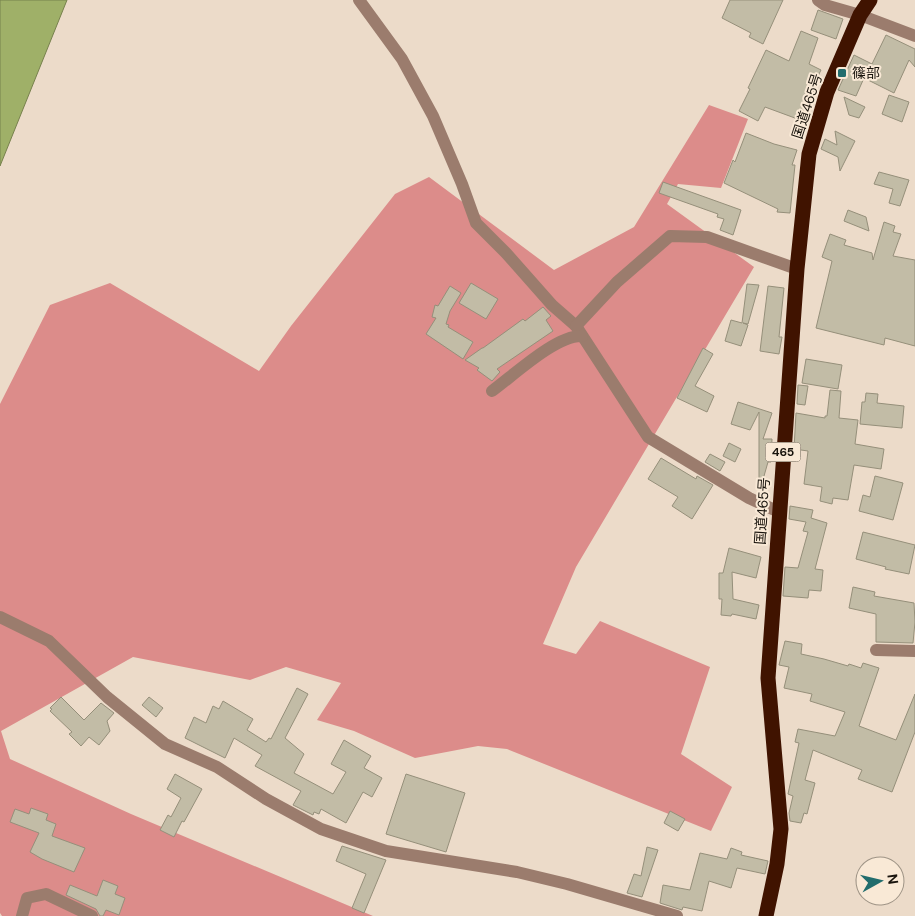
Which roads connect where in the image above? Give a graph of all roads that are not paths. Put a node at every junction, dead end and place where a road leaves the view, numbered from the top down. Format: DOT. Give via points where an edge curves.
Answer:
graph roads {
  1 [pos="359,0"];
  2 [pos="818,0"];
  3 [pos="870,0"];
  4 [pos="860,15"];
  5 [pos="915,36"];
  6 [pos="797,269"];
  7 [pos="579,331"];
  8 [pos="492,391"];
  9 [pos="778,512"];
  10 [pos="0,617"];
  11 [pos="876,650"];
  12 [pos="915,651"];
  13 [pos="670,915"];
  14 [pos="22,916"];
  15 [pos="92,916"];
  16 [pos="766,916"];
  1 -- 7 [label="street" via="402,59 433,116 476,223"];
  2 -- 4 [label="street"];
  3 -- 4 [label="highway, 国道465号 / 465"];
  4 -- 5 [label="street"];
  4 -- 6 [label="highway, 国道465号 / 465" via="827,92 808,154"];
  6 -- 7 [label="street" via="706,237 670,236 617,282"];
  6 -- 9 [label="highway, 国道465号 / 465"];
  7 -- 8 [label="street" via="558,342"];
  7 -- 9 [label="street" via="648,437"];
  9 -- 16 [label="highway, 国道465号 / 465" via="768,678 781,828"];
  10 -- 13 [label="street" via="49,642 107,697 165,744 217,768 321,829 386,851 517,872"];
  11 -- 12 [label="street"];
  14 -- 15 [label="street" via="27,898 46,894"];
}
